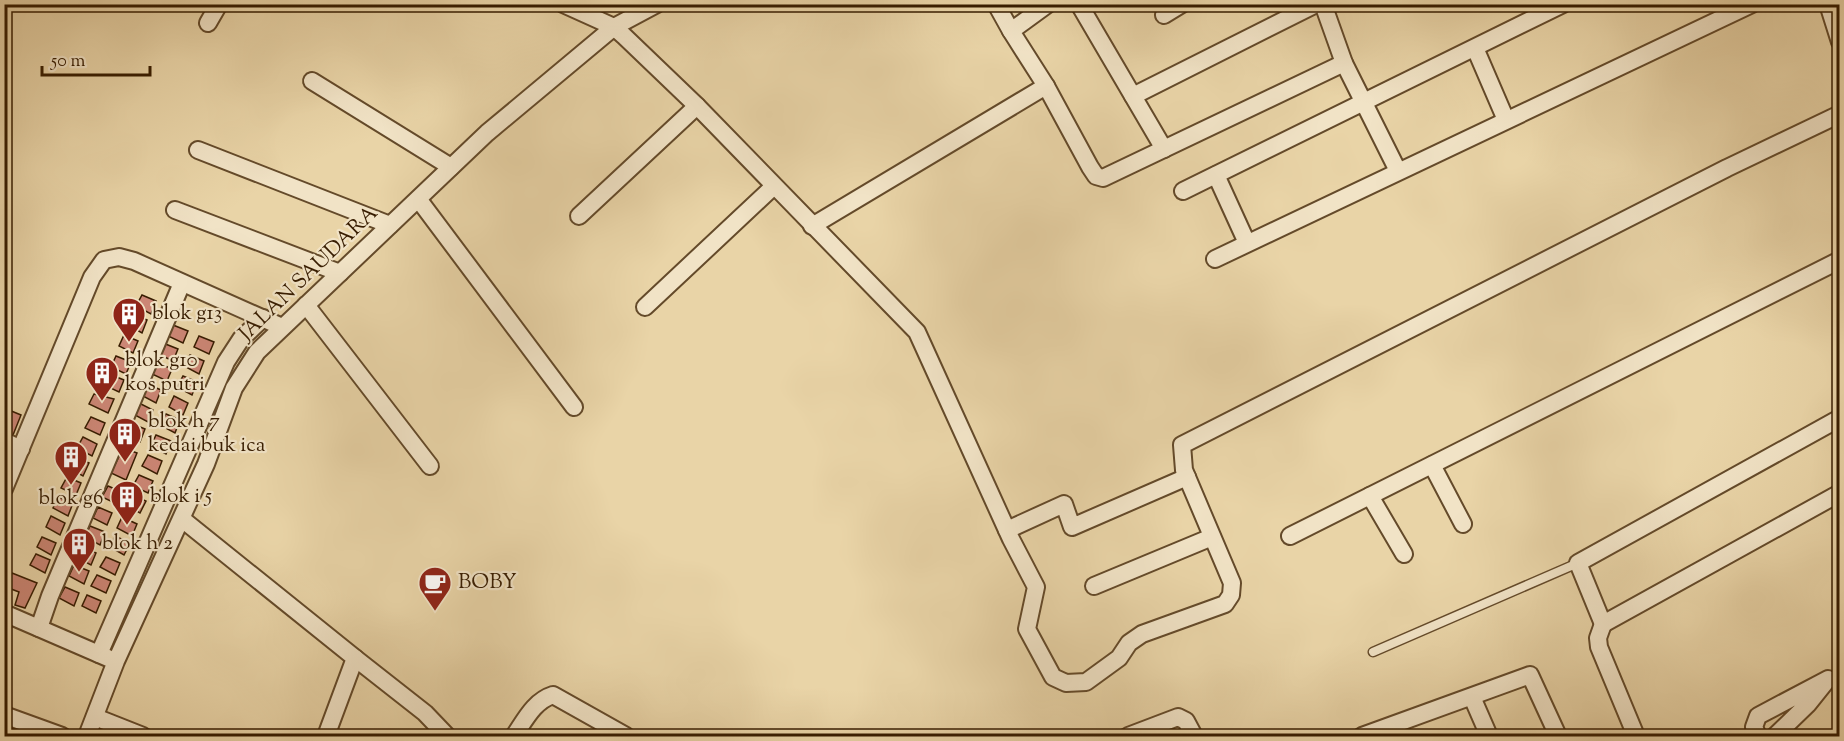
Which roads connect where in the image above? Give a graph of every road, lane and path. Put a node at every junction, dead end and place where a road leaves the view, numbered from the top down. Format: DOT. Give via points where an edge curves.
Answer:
graph roads {
  1 [pos="219,4"];
  2 [pos="563,4"];
  3 [pos="657,4"];
  4 [pos="996,4"];
  5 [pos="1048,4"];
  6 [pos="1079,4"];
  7 [pos="1182,4"];
  8 [pos="1316,4"];
  9 [pos="1323,4"];
  10 [pos="1563,4"];
  11 [pos="1752,4"];
  12 [pos="1828,4"];
  13 [pos="1164,15"];
  14 [pos="208,23"];
  15 [pos="614,27"];
  16 [pos="1011,31"];
  17 [pos="1839,42"];
  18 [pos="1475,48"];
  19 [pos="1344,63"];
  20 [pos="312,81"];
  21 [pos="1046,86"];
  22 [pos="1133,96"];
  23 [pos="1365,104"];
  24 [pos="697,106"];
  25 [pos="1839,114"];
  26 [pos="1506,120"];
  27 [pos="1164,149"];
  28 [pos="198,150"];
  29 [pos="451,167"];
  30 [pos="1398,171"];
  31 [pos="1216,175"];
  32 [pos="774,186"];
  33 [pos="1183,191"];
  34 [pos="418,200"];
  35 [pos="175,210"];
  36 [pos="579,216"];
  37 [pos="390,225"];
  38 [pos="812,226"];
  39 [pos="1247,243"];
  40 [pos="1215,259"];
  41 [pos="1839,260"];
  42 [pos="340,273"];
  43 [pos="182,283"];
  44 [pos="306,305"];
  45 [pos="645,307"];
  46 [pos="263,318"];
  47 [pos="282,327"];
  48 [pos="574,407"];
  49 [pos="1839,418"];
  50 [pos="4,441"];
  51 [pos="21,449"];
  52 [pos="185,456"];
  53 [pos="206,464"];
  54 [pos="1432,465"];
  55 [pos="430,466"];
  56 [pos="1187,477"];
  57 [pos="4,489"];
  58 [pos="1839,493"];
  59 [pos="1370,496"];
  60 [pos="182,519"];
  61 [pos="1463,524"];
  62 [pos="1007,530"];
  63 [pos="1290,536"];
  64 [pos="1212,537"];
  65 [pos="1404,554"];
  66 [pos="1578,563"];
  67 [pos="1094,586"];
  68 [pos="4,613"];
  69 [pos="1603,624"];
  70 [pos="39,628"];
  71 [pos="1373,652"];
  72 [pos="99,654"];
  73 [pos="355,658"];
  74 [pos="116,661"];
  75 [pos="1834,675"];
  76 [pos="1472,697"];
  77 [pos="4,715"];
  78 [pos="95,717"];
  79 [pos="1402,730"];
  80 [pos="602,732"];
  81 [pos="62,736"];
  82 [pos="87,736"];
  83 [pos="143,736"];
  84 [pos="326,736"];
  85 [pos="447,736"];
  86 [pos="514,736"];
  87 [pos="626,736"];
  88 [pos="1128,736"];
  89 [pos="1194,736"];
  90 [pos="1362,736"];
  91 [pos="1489,736"];
  92 [pos="1558,736"];
  93 [pos="1636,736"];
  94 [pos="1758,736"];
  95 [pos="1774,736"];
  1 -- 14 [label="street"];
  2 -- 15 [label="street"];
  3 -- 15 [label="street, JALAN SAUDARA"];
  4 -- 16 [label="street"];
  5 -- 16 [label="street"];
  6 -- 22 [label="street"];
  7 -- 13 [label="street"];
  8 -- 22 [label="street"];
  9 -- 19 [label="street"];
  10 -- 18 [label="street"];
  11 -- 26 [label="street"];
  12 -- 17 [label="street"];
  15 -- 24 [label="street"];
  15 -- 29 [label="street, JALAN SAUDARA"];
  16 -- 21 [label="street"];
  18 -- 23 [label="street"];
  18 -- 26 [label="street"];
  19 -- 23 [label="street"];
  19 -- 27 [label="street"];
  20 -- 29 [label="street"];
  21 -- 27 [label="street" via="1096,176 1111,176"];
  21 -- 38 [label="street"];
  22 -- 27 [label="street"];
  23 -- 30 [label="street"];
  23 -- 31 [label="street"];
  24 -- 32 [label="street"];
  24 -- 36 [label="street"];
  25 -- 56 [label="street" via="1213,427 1182,445"];
  26 -- 30 [label="street"];
  28 -- 37 [label="street"];
  29 -- 34 [label="street, JALAN SAUDARA"];
  30 -- 39 [label="street"];
  31 -- 33 [label="street"];
  31 -- 39 [label="street"];
  32 -- 38 [label="street"];
  32 -- 45 [label="street"];
  34 -- 37 [label="street, JALAN SAUDARA"];
  34 -- 48 [label="street"];
  35 -- 42 [label="street"];
  37 -- 42 [label="street, JALAN SAUDARA"];
  38 -- 62 [label="street" via="917,333"];
  39 -- 40 [label="street"];
  41 -- 54 [label="street"];
  42 -- 44 [label="street, JALAN SAUDARA"];
  43 -- 46 [label="street"];
  43 -- 51 [label="street" via="119,256 104,260 92,277"];
  43 -- 70 [label="street"];
  44 -- 47 [label="street, JALAN SAUDARA"];
  44 -- 55 [label="street"];
  46 -- 47 [label="street"];
  46 -- 52 [label="street" via="241,339 226,362"];
  47 -- 53 [label="street, JALAN SAUDARA" via="257,352 234,388"];
  49 -- 66 [label="street"];
  50 -- 51 [label="street"];
  51 -- 57 [label="street"];
  52 -- 53 [label="street"];
  52 -- 72 [label="street"];
  53 -- 60 [label="street, JALAN SAUDARA"];
  54 -- 59 [label="street"];
  54 -- 61 [label="street"];
  56 -- 62 [label="street" via="1072,527 1064,504"];
  56 -- 64 [label="street"];
  58 -- 69 [label="street"];
  59 -- 63 [label="street"];
  59 -- 65 [label="street"];
  60 -- 73 [label="street"];
  60 -- 74 [label="street, JALAN SAUDARA"];
  62 -- 64 [label="street" via="1036,587 1027,629 1053,676 1066,683 1086,682 1119,658 1129,643 1142,634 1225,604 1232,583"];
  64 -- 67 [label="street"];
  66 -- 69 [label="street"];
  66 -- 71 [label="lane"];
  68 -- 70 [label="street"];
  69 -- 93 [label="street" via="1599,647"];
  70 -- 72 [label="street"];
  72 -- 74 [label="street"];
  73 -- 84 [label="street"];
  73 -- 85 [label="street" via="425,713"];
  74 -- 78 [label="street, JALAN SAUDARA"];
  75 -- 94 [label="street" via="1758,716 1754,727"];
  75 -- 95 [label="street"];
  76 -- 79 [label="street"];
  76 -- 91 [label="street"];
  76 -- 92 [label="street" via="1530,675"];
  77 -- 81 [label="street"];
  78 -- 82 [label="street, JALAN SAUDARA"];
  78 -- 83 [label="street"];
  79 -- 90 [label="street"];
  80 -- 86 [label="street" via="563,698 553,695 542,698"];
  80 -- 87 [label="street"];
  88 -- 89 [label="street" via="1178,717 1186,721"];
}
